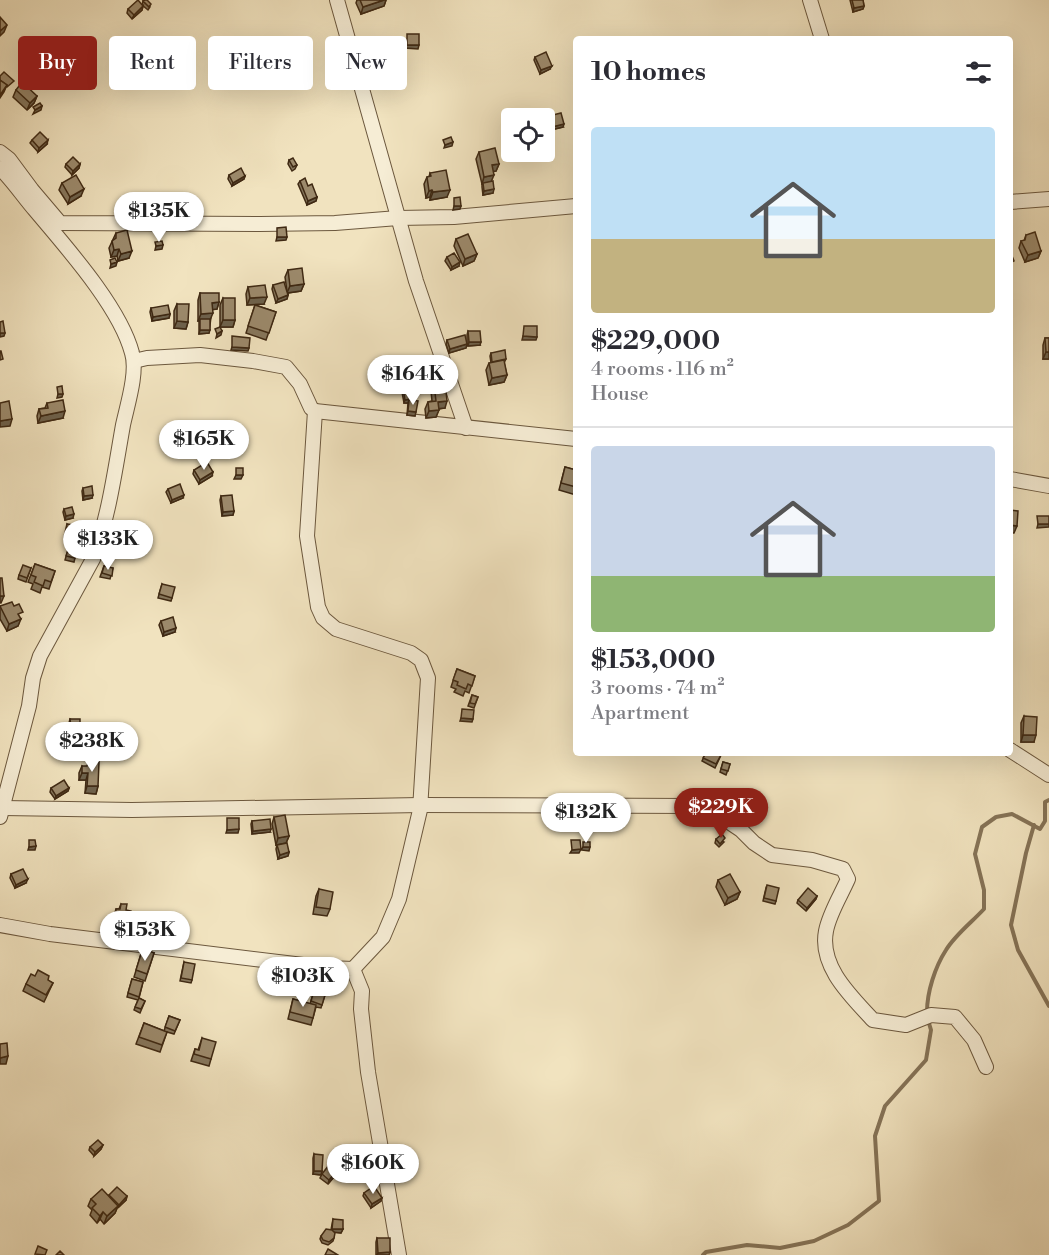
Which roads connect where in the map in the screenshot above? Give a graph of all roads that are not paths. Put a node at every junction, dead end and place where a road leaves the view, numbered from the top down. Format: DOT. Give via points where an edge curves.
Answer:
graph roads {
  1 [pos="337,0"];
  2 [pos="810,0"];
  3 [pos="821,36"];
  4 [pos="0,152"];
  5 [pos="0,168"];
  6 [pos="1049,199"];
  7 [pos="1013,202"];
  8 [pos="573,207"];
  9 [pos="398,218"];
  10 [pos="134,361"];
  11 [pos="315,411"];
  12 [pos="466,428"];
  13 [pos="573,439"];
  14 [pos="1013,480"];
  15 [pos="1049,486"];
  16 [pos="1013,752"];
  17 [pos="1049,775"];
  18 [pos="420,804"];
  19 [pos="2,813"];
  20 [pos="0,925"];
  21 [pos="353,969"];
  22 [pos="986,1067"];
  23 [pos="399,1255"];
  1 -- 9 [label="street"];
  2 -- 3 [label="street"];
  4 -- 9 [label="street" via="60,223 335,223"];
  5 -- 10 [label="street" via="104,297"];
  6 -- 7 [label="street"];
  8 -- 9 [label="street"];
  9 -- 12 [label="street"];
  10 -- 11 [label="street" via="200,355 286,367"];
  10 -- 19 [label="street" via="98,545 40,656"];
  11 -- 12 [label="street"];
  11 -- 18 [label="street" via="307,536 318,608 322,618 336,629 411,653 425,667 428,678"];
  12 -- 13 [label="street"];
  14 -- 15 [label="street"];
  16 -- 17 [label="street"];
  18 -- 19 [label="street"];
  18 -- 21 [label="street" via="399,899 383,937"];
  18 -- 22 [label="street" via="692,806 723,818 772,855 843,869 848,879 826,932 835,977 873,1020 906,1025 931,1015 955,1017 974,1040"];
  20 -- 21 [label="street" via="62,936"];
  21 -- 23 [label="street" via="362,991 368,1072"];
}
